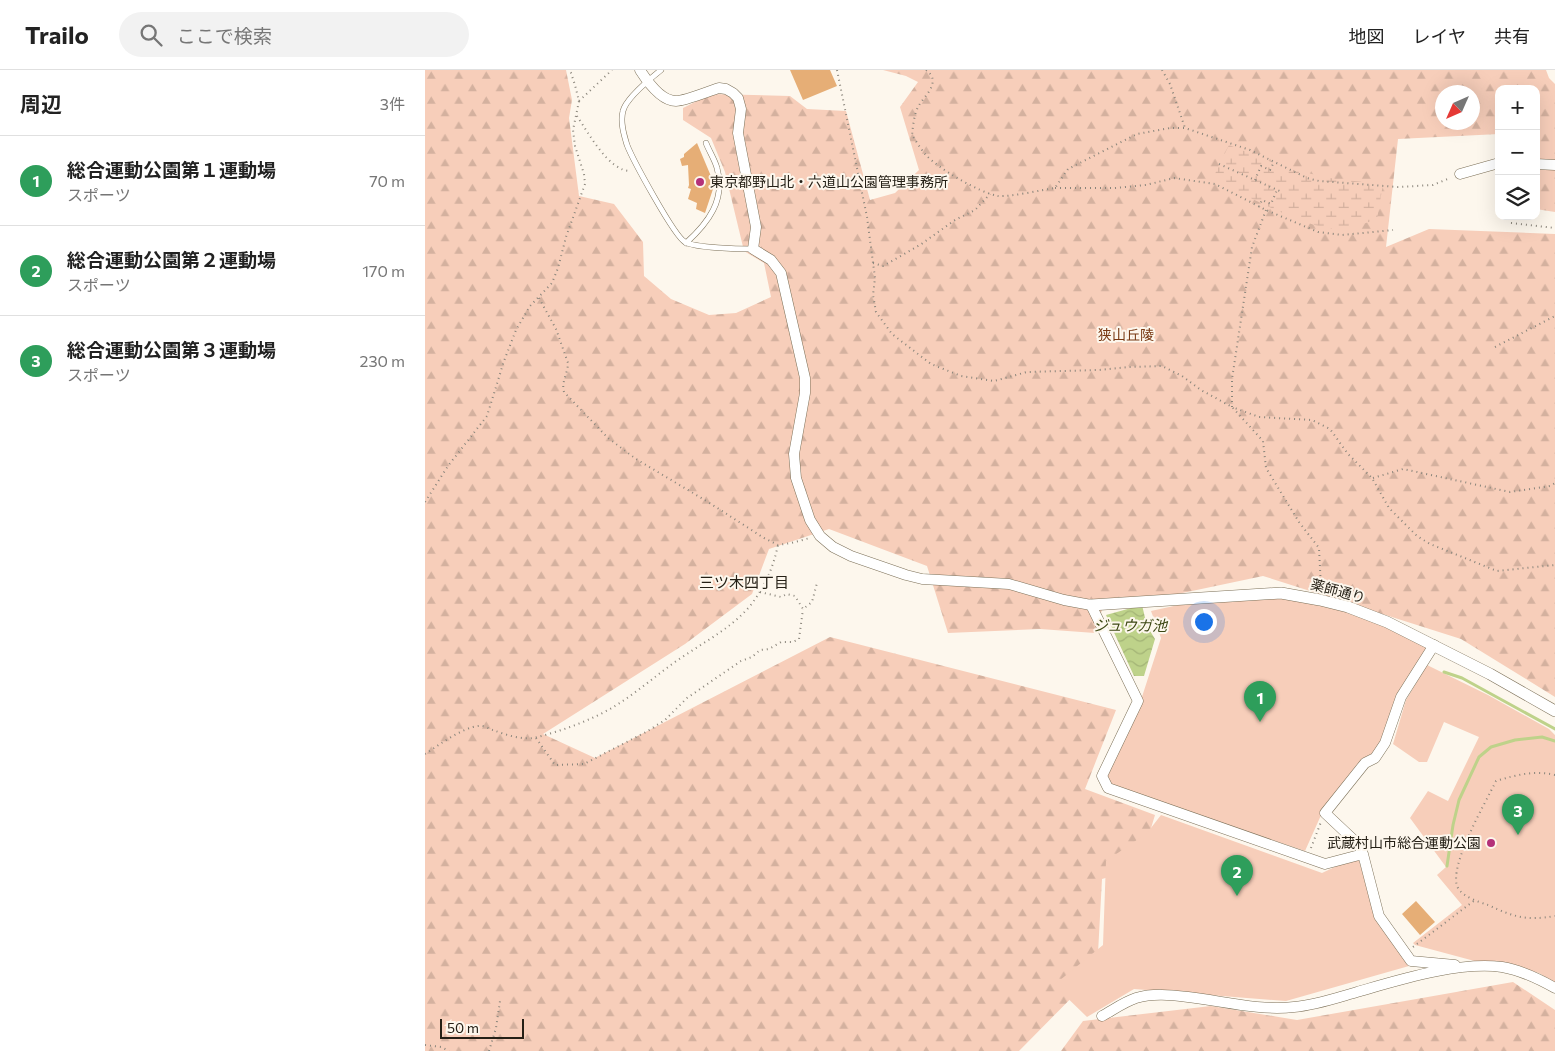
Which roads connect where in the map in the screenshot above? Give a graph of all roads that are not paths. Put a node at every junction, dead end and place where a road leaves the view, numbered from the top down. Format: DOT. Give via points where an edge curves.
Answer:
graph roads {
  1 [pos="640,70"];
  2 [pos="661,70"];
  3 [pos="647,81"];
  4 [pos="705,143"];
  5 [pos="1495,164"];
  6 [pos="1540,164"];
  7 [pos="1555,165"];
  8 [pos="1460,174"];
  9 [pos="686,243"];
  10 [pos="753,249"];
  11 [pos="1091,605"];
  12 [pos="1434,645"];
  13 [pos="1555,711"];
  14 [pos="1363,854"];
  15 [pos="1475,967"];
  16 [pos="1555,988"];
  17 [pos="1102,1016"];
  1 -- 3 [label="street"];
  2 -- 3 [label="lane"];
  3 -- 9 [label="lane" via="623,111 623,132 640,171 674,230"];
  3 -- 10 [label="street" via="659,94 676,101 719,88 738,98 741,109 738,133 755,227"];
  4 -- 9 [label="lane" via="717,167 719,193 711,216"];
  5 -- 8 [label="street"];
  6 -- 7 [label="street"];
  9 -- 10 [label="lane"];
  10 -- 11 [label="street" via="771,260 781,273 790,310 805,378 794,454 796,478 810,520 820,536 851,556 921,579 1009,584"];
  11 -- 12 [label="street, 薬師通り" via="1281,593 1348,607"];
  11 -- 14 [label="street" via="1137,701 1102,776 1108,788 1325,864"];
  12 -- 13 [label="street, 薬師通り"];
  12 -- 14 [label="street" via="1401,697 1385,744 1375,758 1365,763 1325,813 1358,844"];
  14 -- 15 [label="street" via="1379,916 1404,954 1411,961"];
  15 -- 16 [label="street" via="1503,967 1537,978"];
  15 -- 17 [label="street" via="1404,978 1292,1008 1156,995 1135,998"];
}
